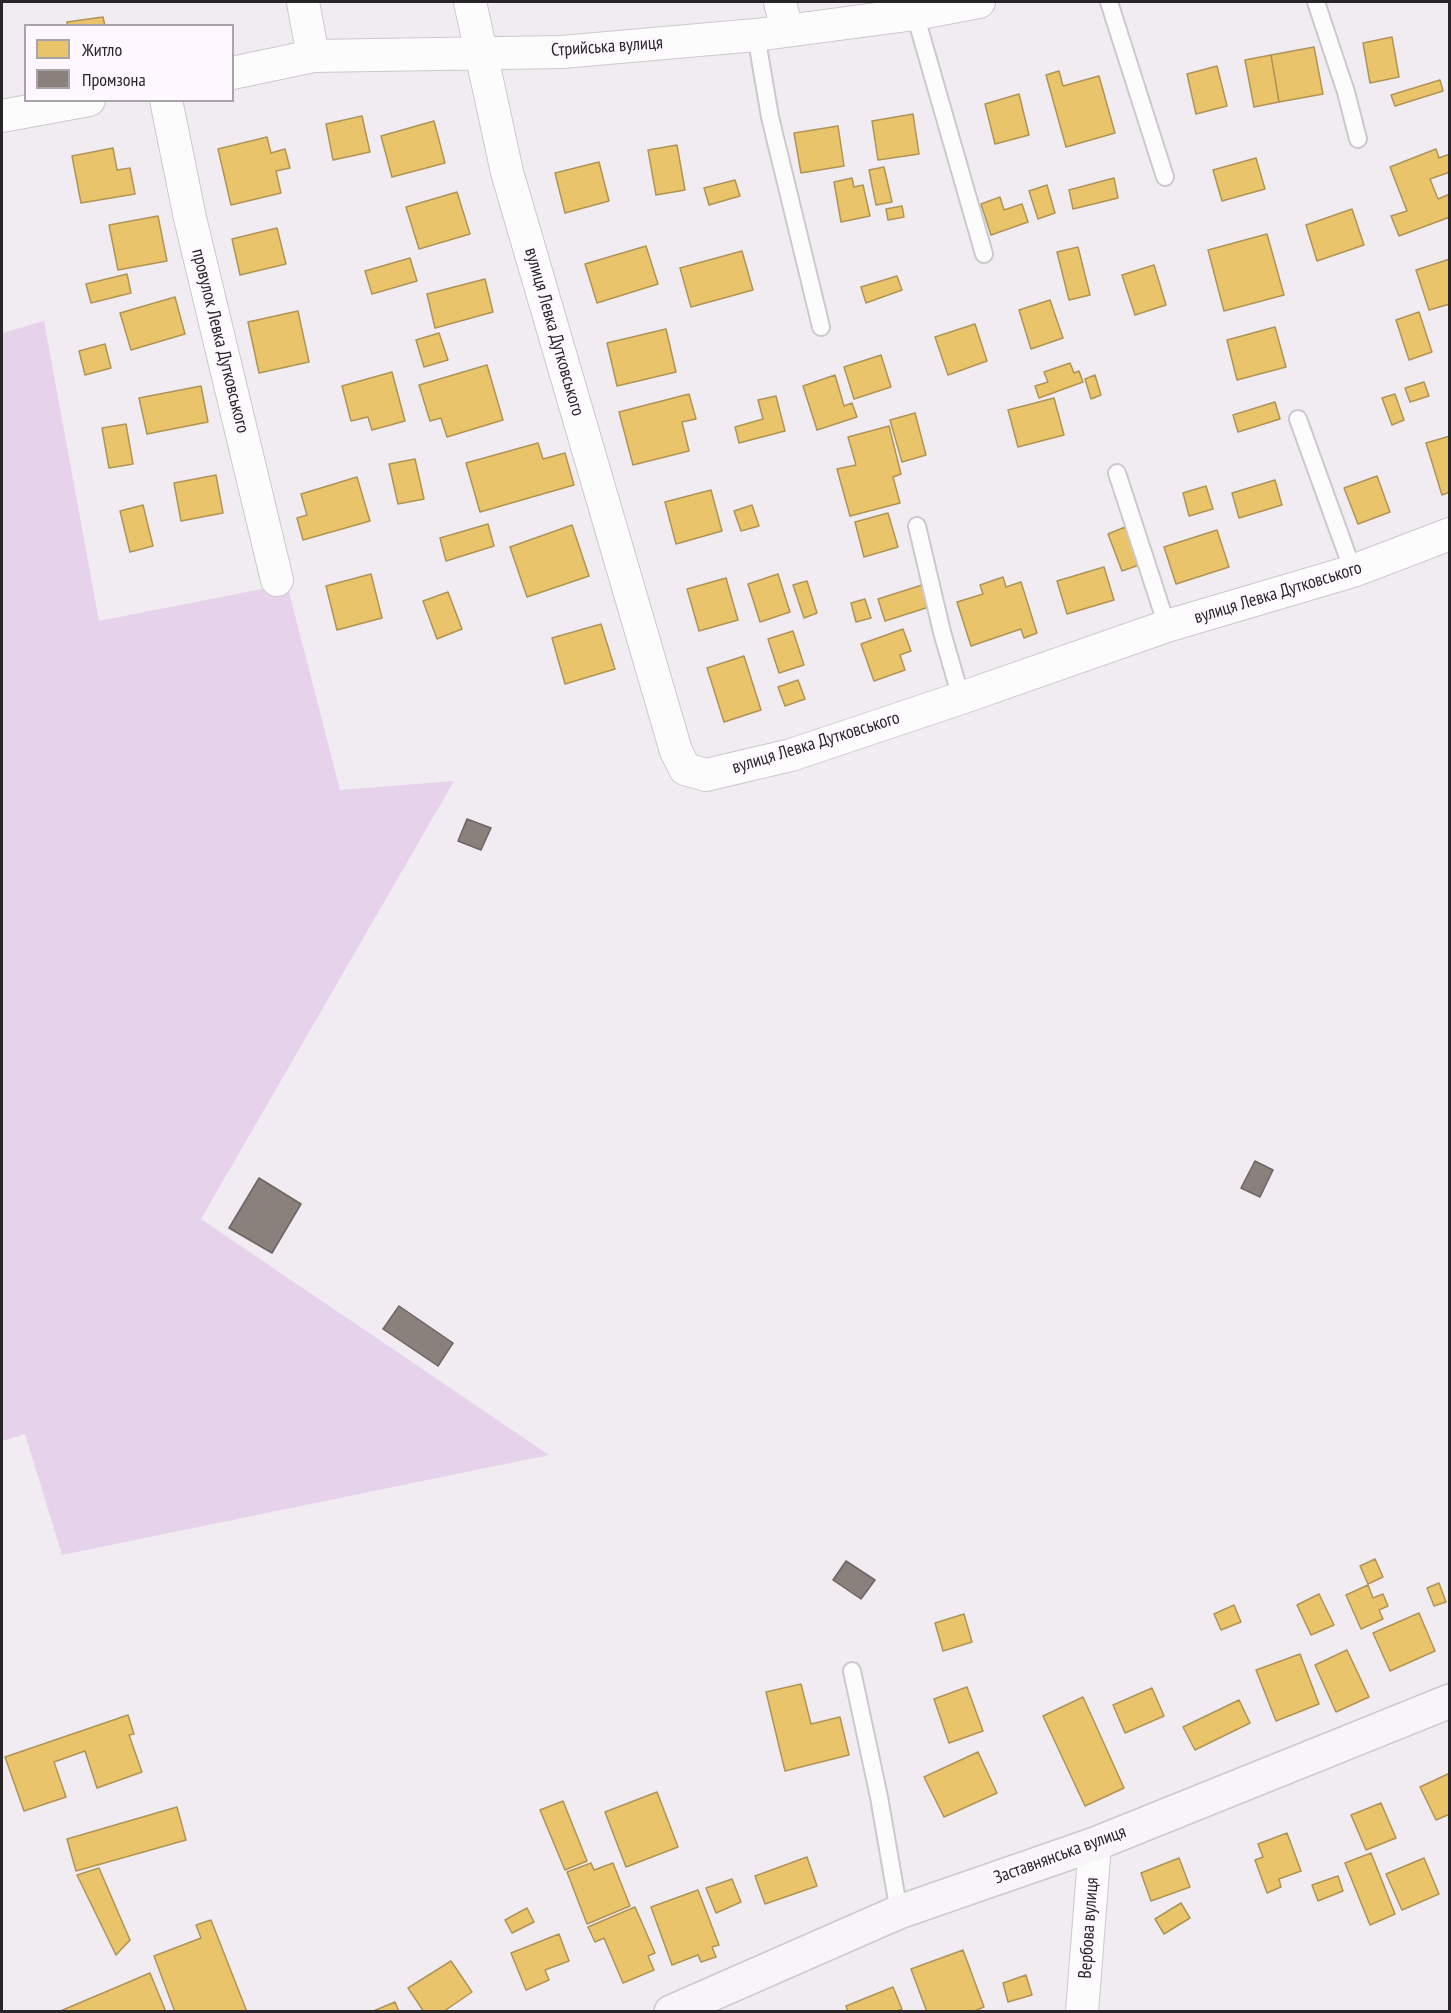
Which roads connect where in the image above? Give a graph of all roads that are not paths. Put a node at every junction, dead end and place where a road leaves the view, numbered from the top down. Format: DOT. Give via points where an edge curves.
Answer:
graph roads {
  1 [pos="303,2"];
  2 [pos="470,2"];
  3 [pos="979,2"];
  4 [pos="1109,2"];
  5 [pos="1316,2"];
  6 [pos="915,14"];
  7 [pos="783,16"];
  8 [pos="756,35"];
  9 [pos="480,52"];
  10 [pos="314,56"];
  11 [pos="234,73"];
  12 [pos="78,102"];
  13 [pos="166,102"];
  14 [pos="2,116"];
  15 [pos="1358,139"];
  16 [pos="1164,177"];
  17 [pos="984,254"];
  18 [pos="821,327"];
  19 [pos="1298,419"];
  20 [pos="1117,473"];
  21 [pos="917,526"];
  22 [pos="1449,534"];
  23 [pos="1353,571"];
  24 [pos="278,580"];
  25 [pos="1167,626"];
  26 [pos="961,698"];
  27 [pos="852,1671"];
  28 [pos="1449,1701"];
  29 [pos="1095,1844"];
  30 [pos="899,1912"];
  31 [pos="671,2012"];
  32 [pos="1082,2012"];
  1 -- 10 [label="street"];
  2 -- 9 [label="street"];
  3 -- 6 [label="street, Стрийська вулиця"];
  4 -- 16 [label="lane"];
  5 -- 15 [label="lane"];
  6 -- 7 [label="street, Стрийська вулиця"];
  6 -- 17 [label="lane"];
  7 -- 8 [label="street, Стрийська вулиця"];
  8 -- 9 [label="street, Стрийська вулиця" via="562,52"];
  8 -- 18 [label="lane" via="770,117"];
  9 -- 10 [label="street, Стрийська вулиця"];
  9 -- 26 [label="street, вулиця Левка Дутковського" via="507,172 676,751 685,769 706,775 791,755"];
  10 -- 11 [label="street, Стрийська вулиця"];
  12 -- 14 [label="street"];
  13 -- 24 [label="street, провулок Левка Дутковського" via="190,218"];
  19 -- 23 [label="lane"];
  20 -- 25 [label="lane"];
  21 -- 26 [label="lane"];
  22 -- 23 [label="street, вулиця Левка Дутковського"];
  23 -- 25 [label="street, вулиця Левка Дутковського"];
  25 -- 26 [label="street, вулиця Левка Дутковського"];
  27 -- 30 [label="lane"];
  28 -- 29 [label="street, Заставнянська вулиця"];
  29 -- 30 [label="street, Заставнянська вулиця"];
  29 -- 32 [label="street, Вербова вулиця"];
  30 -- 31 [label="street, Заставнянська вулиця"];
}
